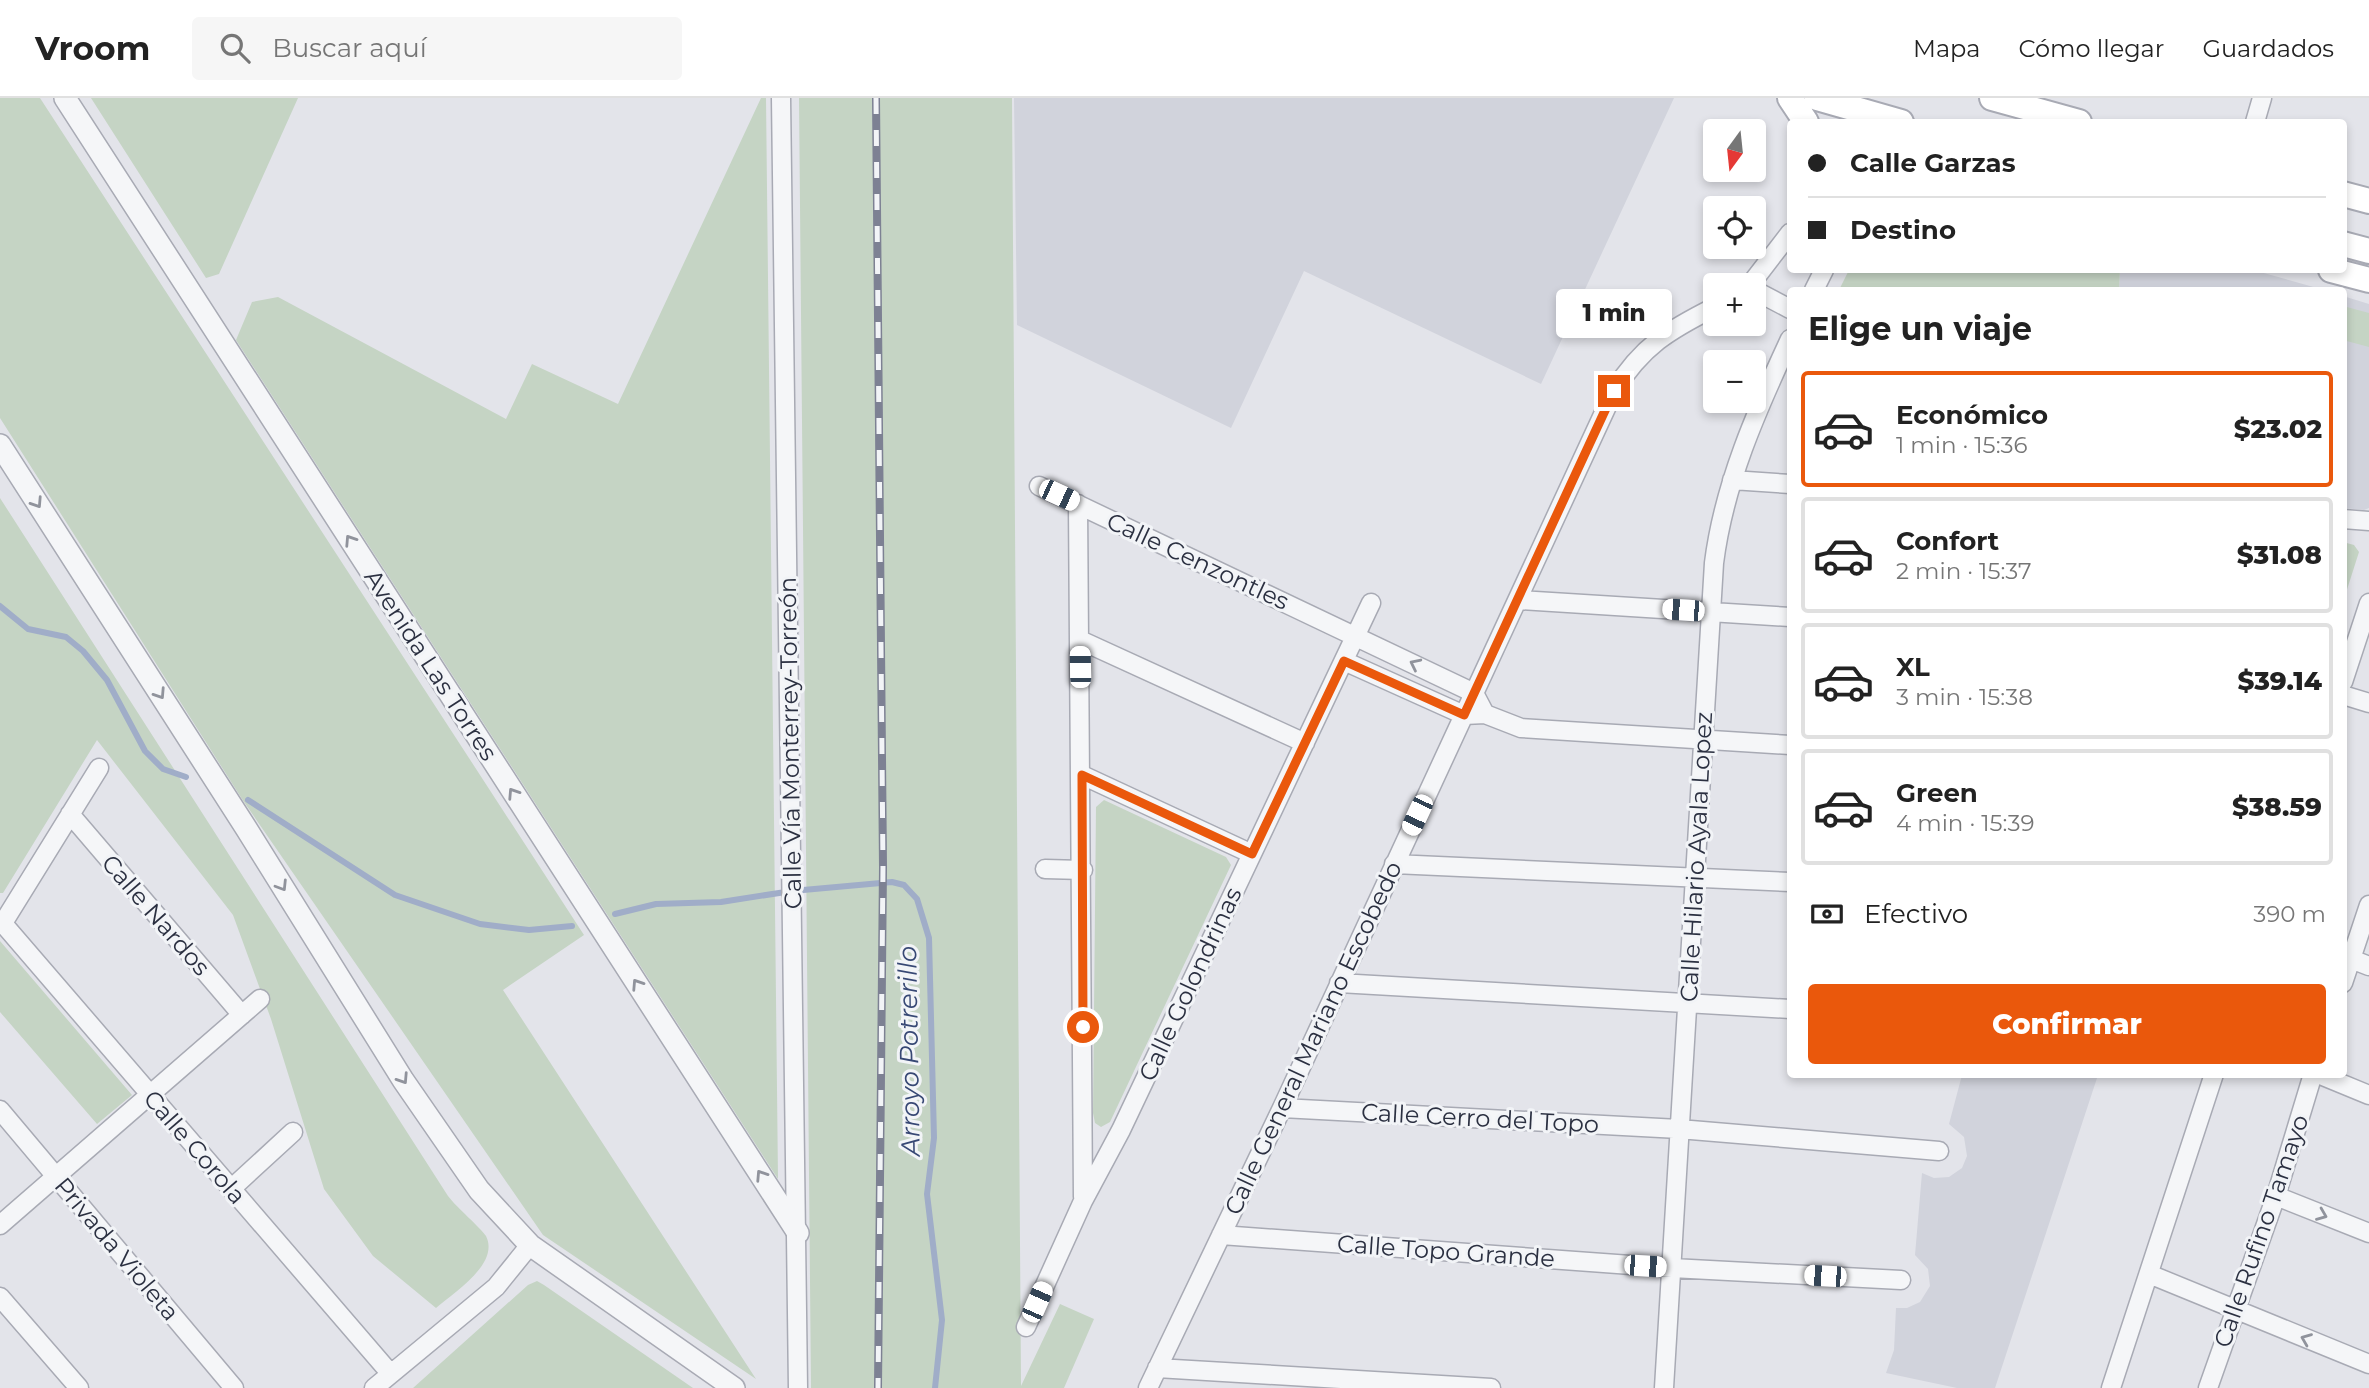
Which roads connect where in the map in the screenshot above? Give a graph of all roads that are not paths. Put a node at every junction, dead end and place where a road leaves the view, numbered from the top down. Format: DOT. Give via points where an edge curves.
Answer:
graph roads {
  1 [pos="65,98"];
  2 [pos="781,98"];
  3 [pos="1790,98"];
  4 [pos="1817,98"];
  5 [pos="1992,98"];
  6 [pos="2262,98"];
  7 [pos="1805,119"];
  8 [pos="1890,119"];
  9 [pos="2069,119"];
  10 [pos="2256,119"];
  11 [pos="2347,195"];
  12 [pos="2369,201"];
  13 [pos="1787,237"];
  14 [pos="2347,245"];
  15 [pos="2369,251"];
  16 [pos="1758,273"];
  17 [pos="2342,273"];
  18 [pos="2369,280"];
  19 [pos="1766,296"];
  20 [pos="1787,307"];
  21 [pos="1703,313"];
  22 [pos="1787,350"];
  23 [pos="0,446"];
  24 [pos="1732,480"];
  25 [pos="1787,484"];
  26 [pos="1039,486"];
  27 [pos="1078,504"];
  28 [pos="2347,519"];
  29 [pos="2369,521"];
  30 [pos="1518,600"];
  31 [pos="1371,603"];
  32 [pos="2369,603"];
  33 [pos="1710,612"];
  34 [pos="1787,617"];
  35 [pos="1356,636"];
  36 [pos="1080,640"];
  37 [pos="2348,652"];
  38 [pos="1344,661"];
  39 [pos="1474,693"];
  40 [pos="2347,696"];
  41 [pos="2369,703"];
  42 [pos="1485,714"];
  43 [pos="1464,715"];
  44 [pos="1702,740"];
  45 [pos="1304,743"];
  46 [pos="1787,745"];
  47 [pos="99,768"];
  48 [pos="1082,775"];
  49 [pos="70,814"];
  50 [pos="1252,854"];
  51 [pos="1394,864"];
  52 [pos="1045,869"];
  53 [pos="1083,870"];
  54 [pos="1695,877"];
  55 [pos="1787,882"];
  56 [pos="2369,905"];
  57 [pos="1,921"];
  58 [pos="2351,959"];
  59 [pos="2369,966"];
  60 [pos="2347,971"];
  61 [pos="1339,983"];
  62 [pos="260,999"];
  63 [pos="1688,1002"];
  64 [pos="1787,1009"];
  65 [pos="242,1015"];
  66 [pos="2213,1078"];
  67 [pos="2315,1078"];
  68 [pos="2326,1078"];
  69 [pos="150,1094"];
  70 [pos="2369,1095"];
  71 [pos="1282,1108"];
  72 [pos="0,1110"];
  73 [pos="1679,1129"];
  74 [pos="293,1132"];
  75 [pos="1940,1151"];
  76 [pos="56,1176"];
  77 [pos="231,1189"];
  78 [pos="2276,1196"];
  79 [pos="1083,1201"];
  80 [pos="0,1225"];
  81 [pos="798,1233"];
  82 [pos="2369,1234"];
  83 [pos="1221,1235"];
  84 [pos="530,1245"];
  85 [pos="1672,1268"];
  86 [pos="2149,1274"];
  87 [pos="1901,1280"];
  88 [pos="0,1297"];
  89 [pos="2235,1310"];
  90 [pos="1026,1327"];
  91 [pos="2369,1364"];
  92 [pos="1157,1368"];
  93 [pos="390,1373"];
  94 [pos="79,1388"];
  95 [pos="234,1388"];
  96 [pos="374,1388"];
  97 [pos="734,1388"];
  98 [pos="798,1388"];
  99 [pos="1148,1388"];
  100 [pos="1491,1388"];
  101 [pos="1664,1388"];
  102 [pos="2111,1388"];
  103 [pos="2208,1388"];
  81 -- 1 [label="street, Avenida Las Torres, one-way"];
  2 -- 81 [label="street, Calle Vía Monterrey-Torreón"];
  3 -- 7 [label="main road"];
  4 -- 8 [label="main road"];
  5 -- 9 [label="main road"];
  6 -- 10 [label="street"];
  11 -- 12 [label="main road"];
  13 -- 16 [label="street"];
  14 -- 15 [label="main road"];
  17 -- 18 [label="main road"];
  19 -- 20 [label="street"];
  21 -- 30 [label="street, Calle General Mariano Escobedo" via="1659,337 1628,369"];
  22 -- 24 [label="street, Calle Hilario Ayala Lopez" via="1759,405"];
  23 -- 84 [label="street, one-way" via="402,1080 479,1190"];
  24 -- 25 [label="street"];
  24 -- 33 [label="street, Calle Hilario Ayala Lopez" via="1718,530"];
  26 -- 27 [label="street, Calle Cenzontles"];
  27 -- 35 [label="street, Calle Cenzontles"];
  27 -- 36 [label="street"];
  28 -- 29 [label="street"];
  30 -- 33 [label="street"];
  30 -- 39 [label="street, Calle General Mariano Escobedo"];
  31 -- 35 [label="street, Calle Golondrinas"];
  32 -- 37 [label="street"];
  33 -- 34 [label="street"];
  33 -- 44 [label="street, Calle Hilario Ayala Lopez"];
  35 -- 38 [label="street, Calle Golondrinas"];
  39 -- 35 [label="street, Calle Cenzontles, one-way"];
  36 -- 45 [label="street"];
  36 -- 48 [label="street"];
  38 -- 43 [label="street"];
  38 -- 45 [label="street, Calle Golondrinas"];
  39 -- 42 [label="street"];
  39 -- 43 [label="street, Calle General Mariano Escobedo"];
  40 -- 41 [label="street"];
  42 -- 43 [label="street"];
  42 -- 44 [label="street" via="1521,728 1550,732"];
  43 -- 51 [label="street, Calle General Mariano Escobedo"];
  44 -- 46 [label="street"];
  44 -- 54 [label="street, Calle Hilario Ayala Lopez"];
  45 -- 50 [label="street, Calle Golondrinas"];
  47 -- 49 [label="street"];
  48 -- 50 [label="street"];
  48 -- 53 [label="street"];
  49 -- 57 [label="street"];
  49 -- 65 [label="street, Calle Nardos"];
  50 -- 79 [label="street, Calle Golondrinas"];
  51 -- 54 [label="street"];
  51 -- 61 [label="street, Calle General Mariano Escobedo"];
  52 -- 53 [label="street"];
  53 -- 79 [label="street"];
  54 -- 55 [label="street"];
  54 -- 63 [label="street, Calle Hilario Ayala Lopez"];
  56 -- 58 [label="street"];
  57 -- 69 [label="street, Calle Corola"];
  58 -- 59 [label="street"];
  58 -- 60 [label="street"];
  61 -- 63 [label="street"];
  61 -- 71 [label="street, Calle General Mariano Escobedo"];
  62 -- 65 [label="street"];
  63 -- 64 [label="street"];
  63 -- 73 [label="street, Calle Hilario Ayala Lopez"];
  65 -- 69 [label="street"];
  66 -- 86 [label="street"];
  67 -- 78 [label="street, Calle Rufino Tamayo"];
  68 -- 70 [label="street"];
  69 -- 76 [label="street"];
  69 -- 77 [label="street, Calle Corola"];
  71 -- 73 [label="street, Calle Cerro del Topo"];
  71 -- 83 [label="street, Calle General Mariano Escobedo"];
  72 -- 76 [label="street, Privada Violeta"];
  73 -- 75 [label="street, Calle Cerro del Topo"];
  73 -- 85 [label="street, Calle Hilario Ayala Lopez"];
  74 -- 77 [label="street"];
  76 -- 80 [label="street"];
  76 -- 95 [label="street, Privada Violeta"];
  77 -- 93 [label="street, Calle Corola"];
  78 -- 82 [label="street, one-way"];
  78 -- 89 [label="street, Calle Rufino Tamayo"];
  79 -- 90 [label="street, Calle Golondrinas"];
  81 -- 98 [label="street, Calle Vía Monterrey-Torreón"];
  83 -- 85 [label="street, Calle Topo Grande"];
  83 -- 92 [label="street, Calle General Mariano Escobedo"];
  84 -- 93 [label="street" via="496,1287"];
  84 -- 97 [label="street"];
  85 -- 87 [label="street, Calle Topo Grande"];
  85 -- 101 [label="street, Calle Hilario Ayala Lopez"];
  86 -- 89 [label="street"];
  86 -- 102 [label="street"];
  88 -- 94 [label="street"];
  91 -- 89 [label="street, one-way"];
  89 -- 103 [label="street, Calle Rufino Tamayo"];
  92 -- 99 [label="street, Calle General Mariano Escobedo"];
  92 -- 100 [label="street"];
  93 -- 96 [label="street"];
}
